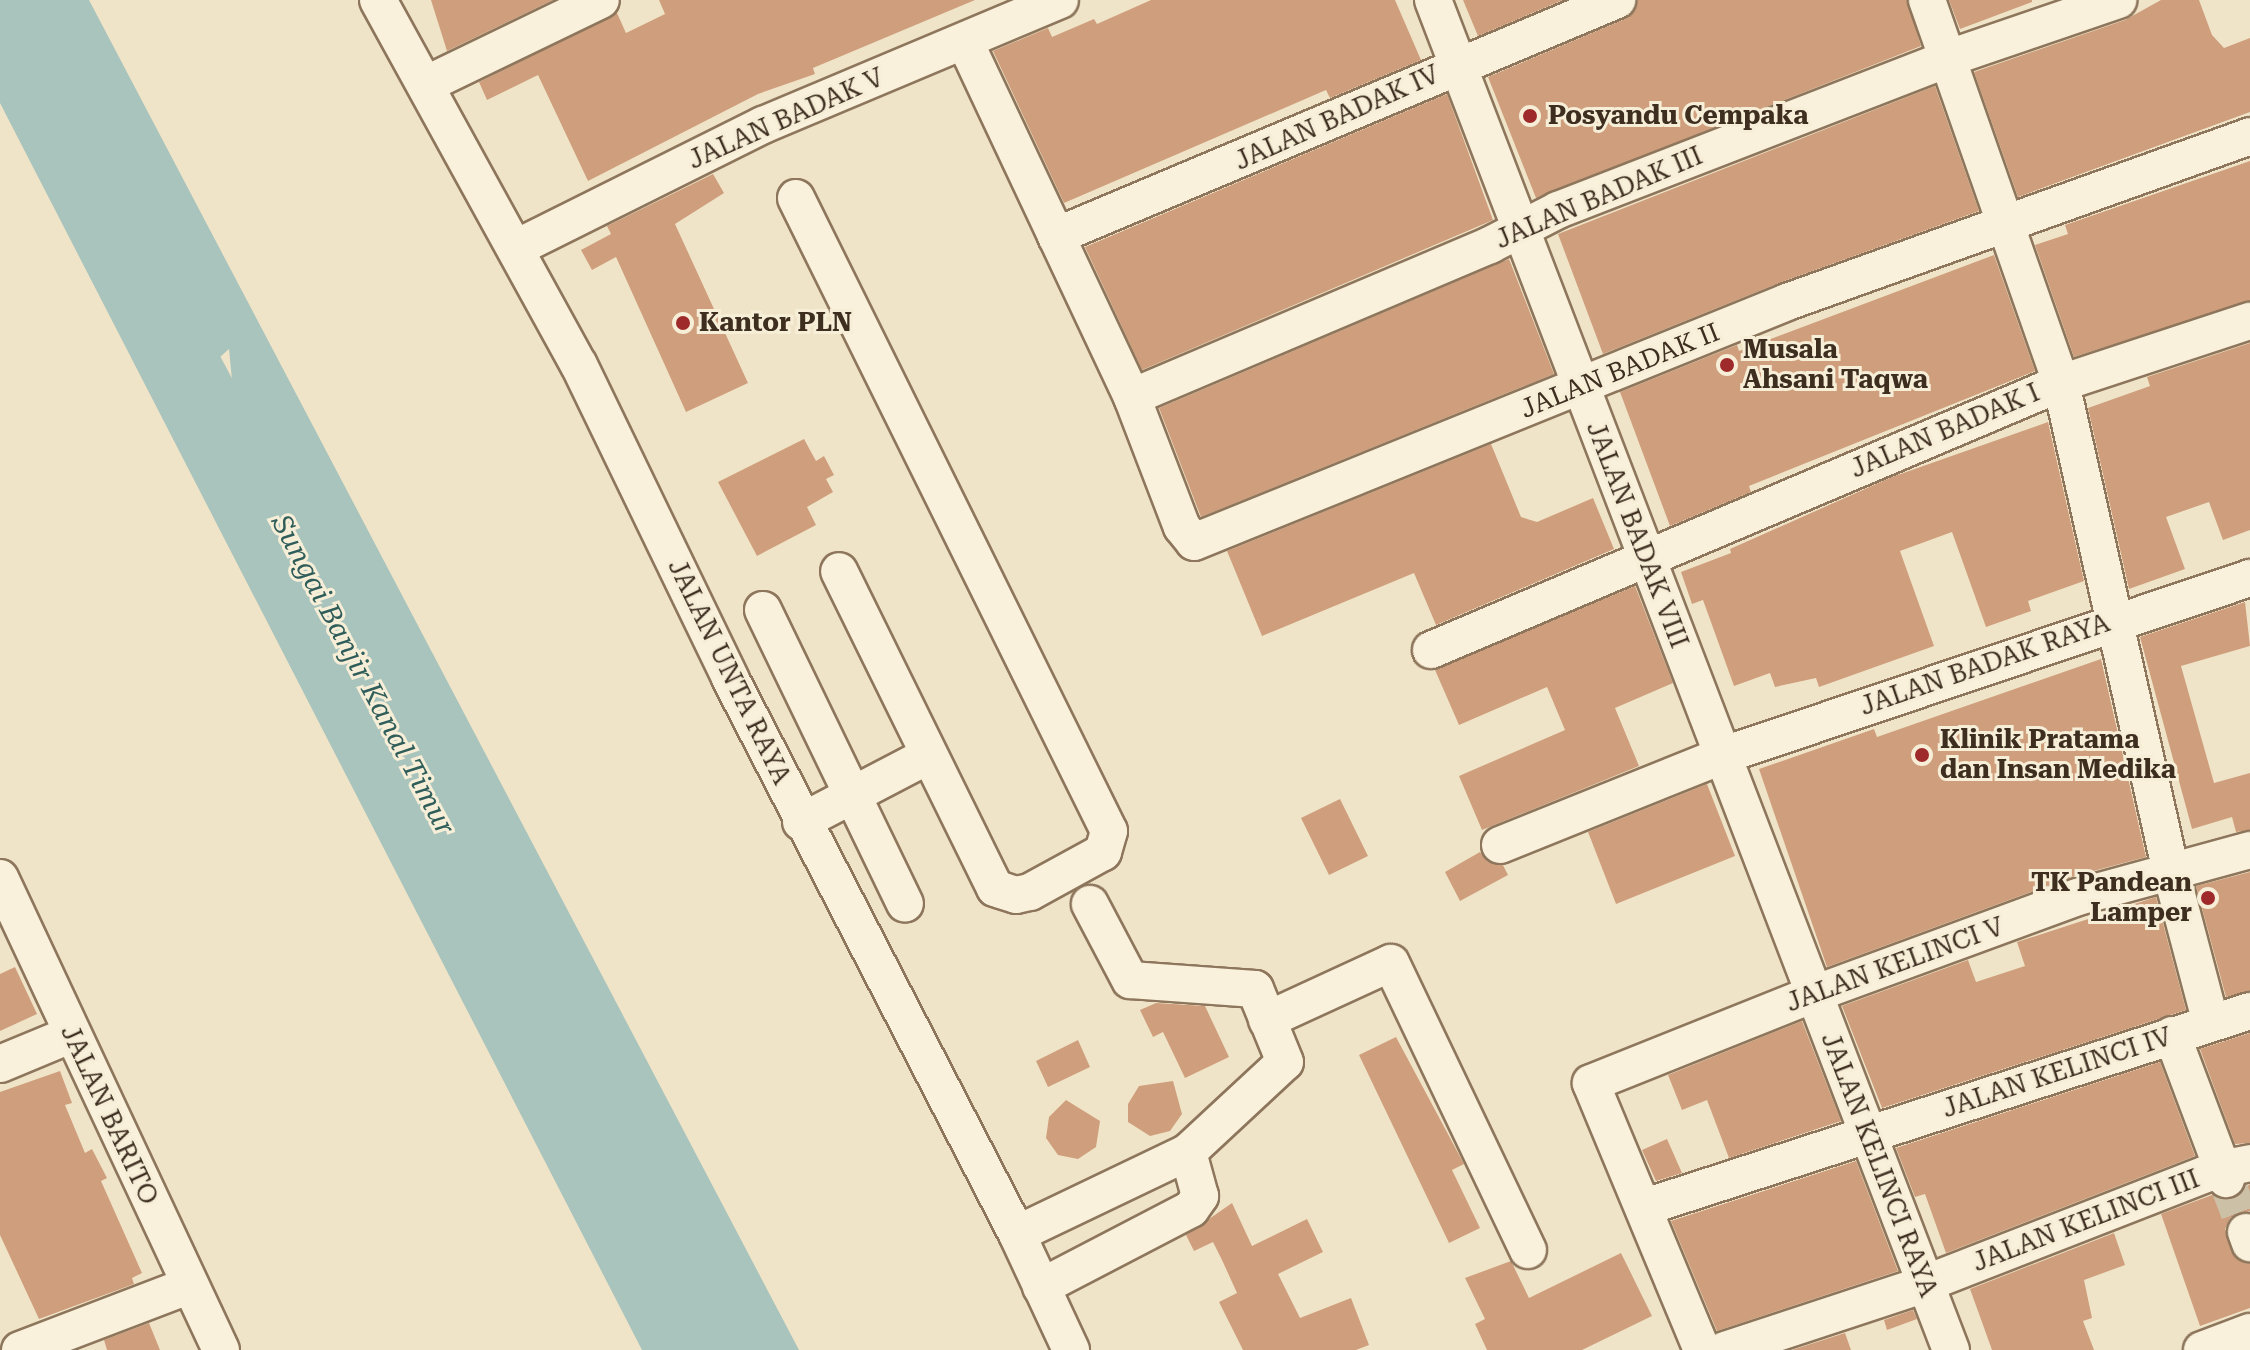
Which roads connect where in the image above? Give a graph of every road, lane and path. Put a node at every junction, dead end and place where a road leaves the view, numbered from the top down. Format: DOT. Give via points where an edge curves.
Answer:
graph roads {
  1 [pos="601,0"];
  2 [pos="1060,0"];
  3 [pos="1433,0"];
  4 [pos="1617,0"];
  5 [pos="1927,0"];
  6 [pos="2118,0"];
  7 [pos="386,3"];
  8 [pos="965,42"];
  9 [pos="1949,58"];
  10 [pos="1458,65"];
  11 [pos="427,84"];
  12 [pos="2250,136"];
  13 [pos="796,198"];
  14 [pos="2007,227"];
  15 [pos="1520,228"];
  16 [pos="1056,236"];
  17 [pos="516,248"];
  18 [pos="2250,321"];
  19 [pos="2061,383"];
  20 [pos="1581,388"];
  21 [pos="1132,397"];
  22 [pos="1645,556"];
  23 [pos="839,571"];
  24 [pos="2250,578"];
  25 [pos="763,610"];
  26 [pos="2113,621"];
  27 [pos="1431,650"];
  28 [pos="927,756"];
  29 [pos="1721,756"];
  30 [pos="853,791"];
  31 [pos="801,822"];
  32 [pos="1500,845"];
  33 [pos="2250,850"];
  34 [pos="2171,872"];
  35 [pos="0,878"];
  36 [pos="905,904"];
  37 [pos="1090,904"];
  38 [pos="1814,994"];
  39 [pos="2250,1011"];
  40 [pos="1267,1020"];
  41 [pos="2210,1020"];
  42 [pos="70,1035"];
  43 [pos="2172,1035"];
  44 [pos="0,1064"];
  45 [pos="1865,1137"];
  46 [pos="1188,1152"];
  47 [pos="2232,1170"];
  48 [pos="1645,1207"];
  49 [pos="1017,1234"];
  50 [pos="1528,1250"];
  51 [pos="1925,1284"];
  52 [pos="190,1285"];
  53 [pos="1041,1287"];
  54 [pos="2250,1332"];
  55 [pos="20,1350"];
  56 [pos="221,1350"];
  57 [pos="1071,1350"];
  58 [pos="1702,1350"];
  59 [pos="1725,1350"];
  60 [pos="1951,1350"];
  61 [pos="2202,1350"];
  1 -- 11 [label="street"];
  2 -- 8 [label="street, JALAN BADAK V"];
  3 -- 10 [label="street, JALAN BADAK VIII"];
  4 -- 10 [label="street, JALAN BADAK IV"];
  5 -- 9 [label="street"];
  6 -- 9 [label="street, JALAN BADAK III"];
  7 -- 11 [label="street, JALAN UNTA RAYA"];
  8 -- 16 [label="street"];
  8 -- 17 [label="street, JALAN BADAK V" via="763,125"];
  9 -- 14 [label="street"];
  9 -- 15 [label="street, JALAN BADAK III"];
  10 -- 15 [label="street, JALAN BADAK VIII"];
  10 -- 16 [label="street, JALAN BADAK IV"];
  11 -- 17 [label="street, JALAN UNTA RAYA"];
  12 -- 14 [label="street, JALAN BADAK II"];
  13 -- 28 [label="street" via="1109,831 1107,846 1030,892 1005,893 989,880"];
  14 -- 19 [label="street"];
  14 -- 20 [label="street, JALAN BADAK II" via="1787,302"];
  15 -- 20 [label="street, JALAN BADAK VIII"];
  15 -- 21 [label="street, JALAN BADAK III"];
  16 -- 21 [label="street"];
  17 -- 31 [label="street, JALAN UNTA RAYA" via="625,457"];
  18 -- 19 [label="street, JALAN BADAK I"];
  19 -- 22 [label="street, JALAN BADAK I"];
  19 -- 26 [label="street"];
  20 -- 21 [label="street, JALAN BADAK II" via="1207,540 1189,540 1182,527"];
  20 -- 22 [label="street, JALAN BADAK VIII"];
  22 -- 27 [label="street, JALAN BADAK I"];
  22 -- 29 [label="street, JALAN BADAK VIII"];
  23 -- 28 [label="street"];
  24 -- 26 [label="street, JALAN BADAK RAYA"];
  25 -- 30 [label="street"];
  26 -- 29 [label="street, JALAN BADAK RAYA"];
  26 -- 34 [label="street"];
  28 -- 30 [label="street"];
  29 -- 32 [label="street"];
  29 -- 38 [label="street, JALAN KELINCI RAYA"];
  30 -- 31 [label="street"];
  30 -- 36 [label="street"];
  31 -- 49 [label="street, JALAN UNTA RAYA"];
  33 -- 34 [label="street, JALAN KELINCI V"];
  34 -- 38 [label="street, JALAN KELINCI V" via="2078,897"];
  34 -- 41 [label="street"];
  35 -- 42 [label="street, JALAN BARITO"];
  37 -- 40 [label="street" via="1130,980 1255,989"];
  38 -- 45 [label="street, JALAN KELINCI RAYA"];
  38 -- 48 [label="street, JALAN KELINCI V" via="1591,1083"];
  39 -- 41 [label="street, JALAN KELINCI IV"];
  40 -- 46 [label="street" via="1285,1062"];
  40 -- 50 [label="street" via="1391,963"];
  41 -- 43 [label="street, JALAN KELINCI IV"];
  42 -- 44 [label="street"];
  42 -- 52 [label="street, JALAN BARITO"];
  43 -- 45 [label="street, JALAN KELINCI IV"];
  43 -- 47 [label="street"];
  45 -- 48 [label="street, JALAN KELINCI IV"];
  45 -- 51 [label="street, JALAN KELINCI RAYA"];
  46 -- 49 [label="street"];
  46 -- 53 [label="street" via="1200,1196 1191,1209"];
  47 -- 51 [label="street, JALAN KELINCI III"];
  48 -- 58 [label="street"];
  49 -- 53 [label="street, JALAN UNTA RAYA"];
  51 -- 59 [label="street, JALAN KELINCI III"];
  51 -- 60 [label="street, JALAN KELINCI RAYA"];
  52 -- 55 [label="street"];
  52 -- 56 [label="street, JALAN BARITO"];
  53 -- 57 [label="street, JALAN UNTA RAYA"];
  54 -- 61 [label="street"];
}
